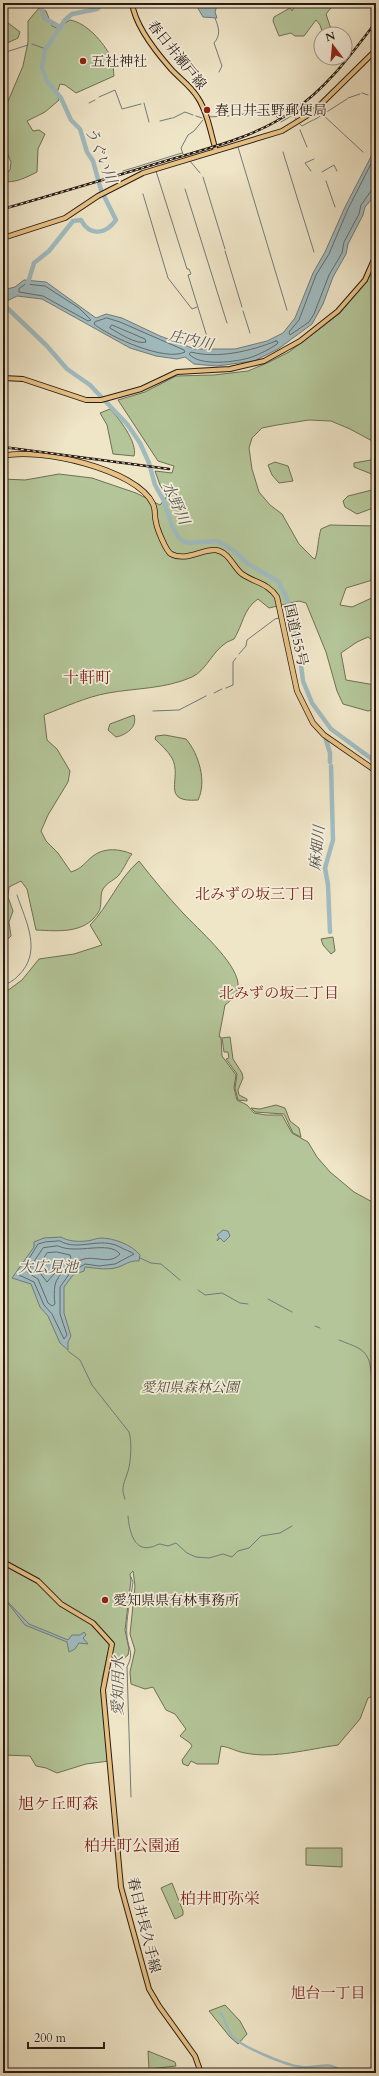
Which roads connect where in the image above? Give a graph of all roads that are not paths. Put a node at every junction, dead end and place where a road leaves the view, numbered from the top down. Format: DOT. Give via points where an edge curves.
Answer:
graph roads {
  1 [pos="132,3"];
  2 [pos="376,50"];
  3 [pos="216,151"];
  4 [pos="3,238"];
  5 [pos="376,255"];
  6 [pos="3,378"];
  7 [pos="3,456"];
  8 [pos="376,771"];
  9 [pos="3,1562"];
  10 [pos="201,2073"];
  1 -- 3 [label="main road, 春日井瀬戸線" via="140,27 168,66 188,84 200,100"];
  2 -- 3 [label="main road" via="306,117 282,131"];
  3 -- 4 [label="main road" via="143,172 106,191 65,218"];
  5 -- 6 [label="main road" via="365,280 338,311 300,341 274,356 240,368 177,372 141,390 101,400 86,400 23,379"];
  7 -- 8 [label="highway, 国道155号" via="20,453 65,458 131,481 143,490 153,504 156,523 168,552 175,556 208,551 223,552 243,575 261,582 272,591 277,597 298,691 313,723 324,734"];
  9 -- 10 [label="main road, 春日井長久手線" via="38,1581 60,1604 93,1623 112,1644 103,1690 121,1887 149,1989 195,2056"];
}
